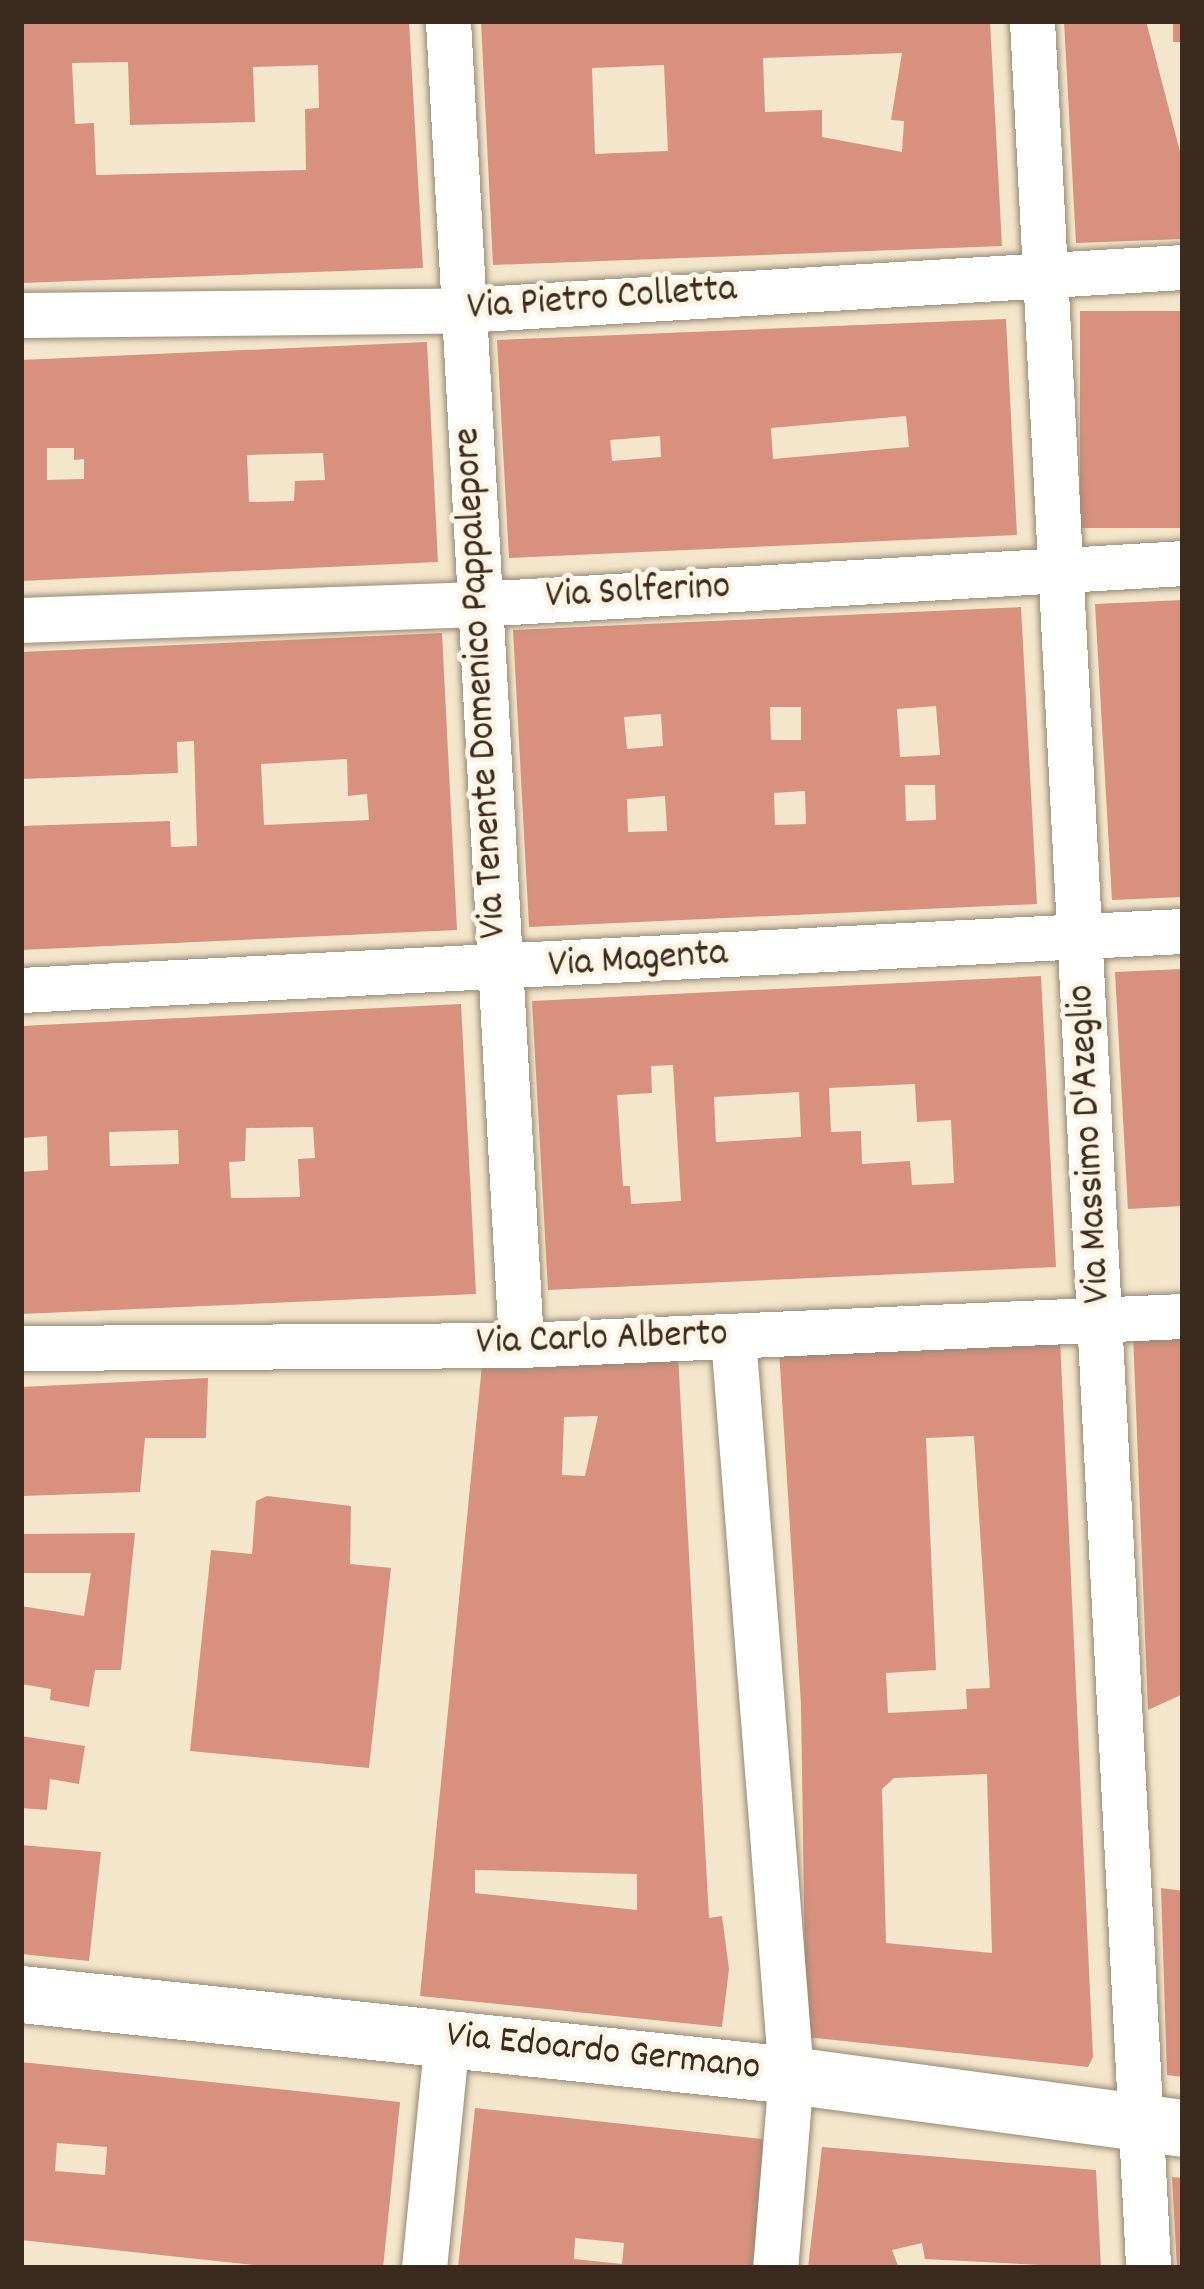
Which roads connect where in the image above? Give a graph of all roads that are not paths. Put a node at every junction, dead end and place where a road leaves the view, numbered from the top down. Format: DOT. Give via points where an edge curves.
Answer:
graph roads {
  1 [pos="448,21"];
  2 [pos="1032,21"];
  3 [pos="1183,267"];
  4 [pos="1046,272"];
  5 [pos="463,310"];
  6 [pos="21,314"];
  7 [pos="1183,563"];
  8 [pos="1062,569"];
  9 [pos="477,604"];
  10 [pos="21,620"];
  11 [pos="1183,931"];
  12 [pos="1082,934"];
  13 [pos="499,971"];
  14 [pos="21,990"];
  15 [pos="1183,1316"];
  16 [pos="1102,1320"];
  17 [pos="733,1337"];
  18 [pos="521,1345"];
  19 [pos="21,1348"];
  20 [pos="21,1994"];
  21 [pos="447,2037"];
  22 [pos="791,2075"];
  23 [pos="1164,2126"];
  24 [pos="424,2268"];
  25 [pos="775,2268"];
  26 [pos="1148,2268"];
  1 -- 5 [label="street, Via Tenente Domenico Pappalepore"];
  2 -- 4 [label="street, Via Massimo D'Azeglio"];
  3 -- 4 [label="street, Via Pietro Colletta"];
  4 -- 5 [label="street, Via Pietro Colletta"];
  4 -- 8 [label="street, Via Massimo D'Azeglio"];
  5 -- 6 [label="street, Via Pietro Colletta"];
  5 -- 9 [label="street, Via Tenente Domenico Pappalepore"];
  7 -- 8 [label="street, Via Solferino"];
  8 -- 9 [label="street, Via Solferino"];
  8 -- 12 [label="street, Via Massimo D'Azeglio"];
  9 -- 10 [label="street, Via Solferino"];
  9 -- 13 [label="street, Via Tenente Domenico Pappalepore"];
  11 -- 12 [label="street, Via Magenta"];
  12 -- 13 [label="street, Via Magenta"];
  12 -- 16 [label="street, Via Massimo D'Azeglio"];
  13 -- 14 [label="street, Via Magenta"];
  13 -- 18 [label="street, Via Tenente Domenico Pappalepore"];
  15 -- 16 [label="street, Via Carlo Alberto"];
  16 -- 17 [label="street, Via Carlo Alberto"];
  16 -- 23 [label="street, Via Massimo D'Azeglio"];
  17 -- 18 [label="street, Via Carlo Alberto"];
  17 -- 22 [label="street"];
  18 -- 19 [label="street, Via Carlo Alberto"];
  20 -- 21 [label="street, Via Edoardo Germano"];
  21 -- 22 [label="street, Via Edoardo Germano"];
  21 -- 24 [label="street"];
  22 -- 23 [label="street, Via Edoardo Germano"];
  22 -- 25 [label="street"];
  23 -- 26 [label="street, Via Massimo D'Azeglio"];
}
